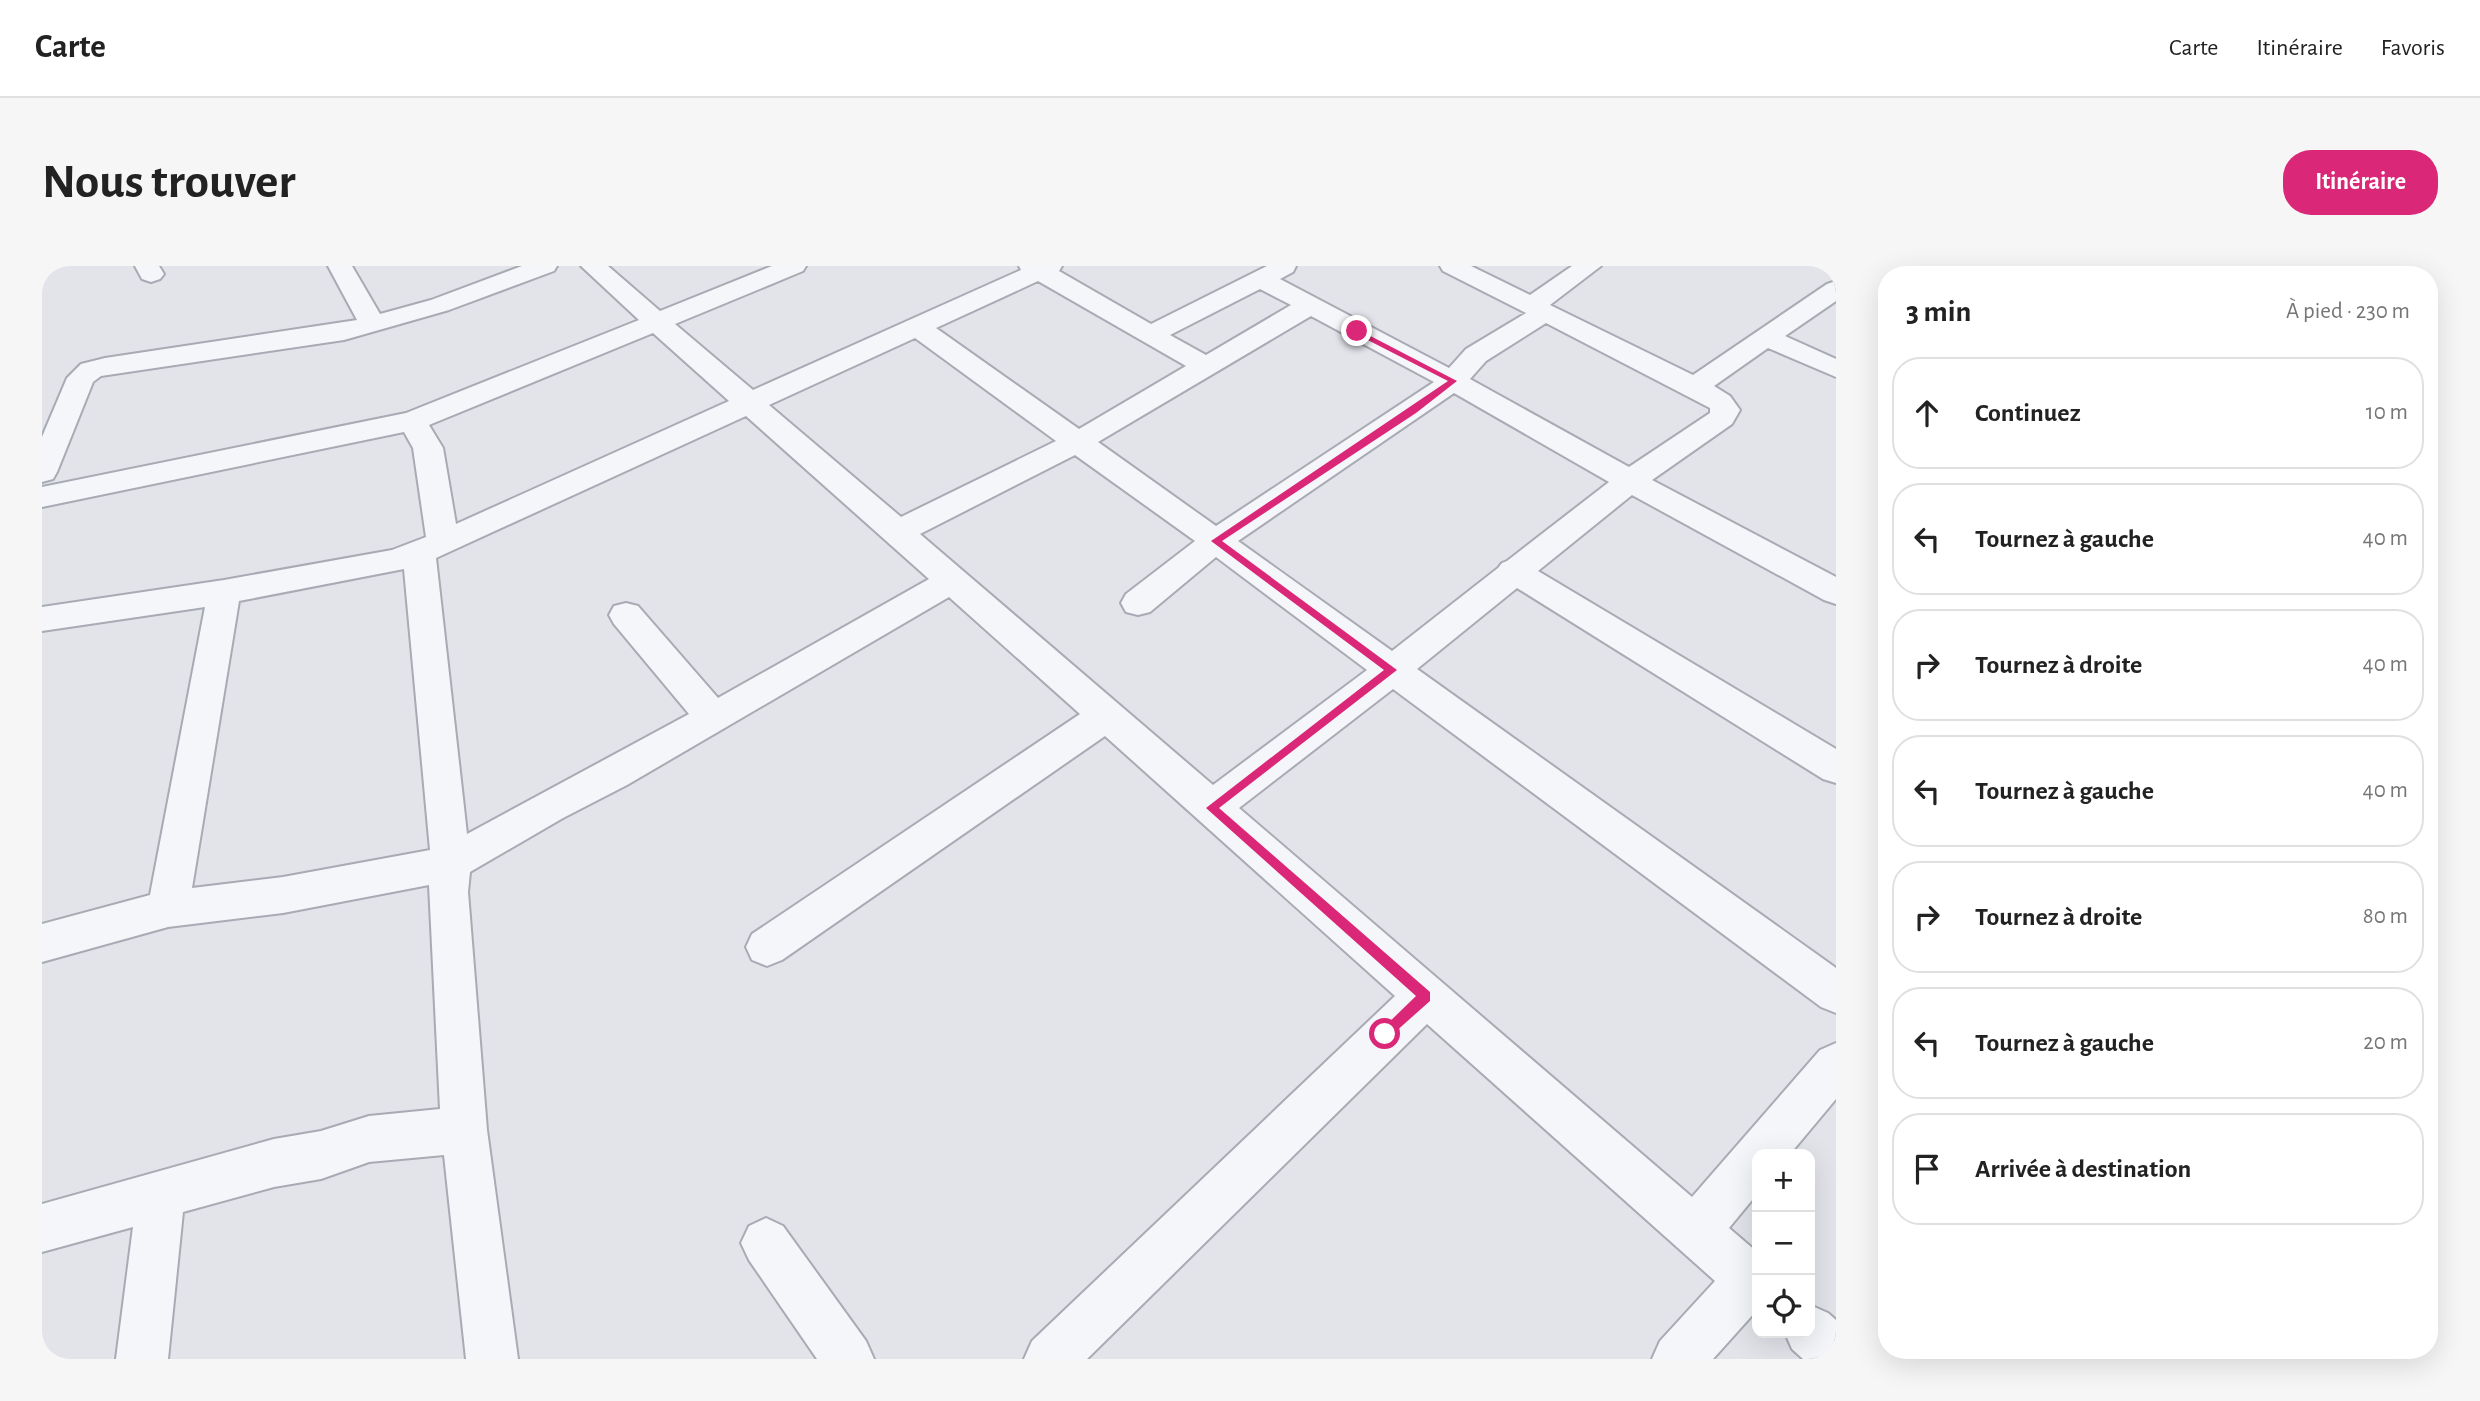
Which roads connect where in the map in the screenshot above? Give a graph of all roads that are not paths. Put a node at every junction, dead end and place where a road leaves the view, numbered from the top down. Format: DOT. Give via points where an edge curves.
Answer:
graph roads {
  1 [pos="340,266"];
  2 [pos="545,266"];
  3 [pos="593,266"];
  4 [pos="794,266"];
  5 [pos="1452,266"];
  6 [pos="1589,266"];
  7 [pos="1040,268"];
  8 [pos="1273,273"];
  9 [pos="1836,289"];
  10 [pos="1309,306"];
  11 [pos="1539,309"];
  12 [pos="656,322"];
  13 [pos="373,325"];
  14 [pos="917,327"];
  15 [pos="1150,335"];
  16 [pos="1765,337"];
  17 [pos="1205,366"];
  18 [pos="1836,369"];
  19 [pos="1453,381"];
  20 [pos="1695,387"];
  21 [pos="748,402"];
  22 [pos="414,421"];
  23 [pos="1077,442"];
  24 [pos="42,472"];
  25 [pos="1630,481"];
  26 [pos="42,497"];
  27 [pos="897,532"];
  28 [pos="1216,541"];
  29 [pos="431,548"];
  30 [pos="1513,571"];
  31 [pos="952,581"];
  32 [pos="225,592"];
  33 [pos="1836,592"];
  34 [pos="1138,603"];
  35 [pos="626,615"];
  36 [pos="42,619"];
  37 [pos="1392,670"];
  38 [pos="1106,716"];
  39 [pos="713,717"];
  40 [pos="1836,768"];
  41 [pos="1211,808"];
  42 [pos="451,863"];
  43 [pos="168,909"];
  44 [pos="42,943"];
  45 [pos="767,947"];
  46 [pos="1836,993"];
  47 [pos="1425,996"];
  48 [pos="1836,1065"];
  49 [pos="464,1129"];
  50 [pos="1765,1149"];
  51 [pos="1752,1164"];
  52 [pos="161,1196"];
  53 [pos="42,1228"];
  54 [pos="1695,1231"];
  55 [pos="766,1243"];
  56 [pos="1752,1280"];
  57 [pos="1752,1284"];
  58 [pos="1815,1335"];
  59 [pos="1836,1354"];
  60 [pos="142,1359"];
  61 [pos="492,1359"];
  62 [pos="848,1359"];
  63 [pos="1050,1359"];
  64 [pos="1678,1359"];
  1 -- 13 [label="street"];
  2 -- 13 [label="street"];
  3 -- 12 [label="street"];
  4 -- 12 [label="street"];
  5 -- 11 [label="street"];
  6 -- 11 [label="street"];
  7 -- 14 [label="street"];
  7 -- 15 [label="street"];
  8 -- 10 [label="street"];
  8 -- 15 [label="street"];
  9 -- 16 [label="street"];
  10 -- 17 [label="street"];
  10 -- 19 [label="street"];
  11 -- 19 [label="street" via="1476,355"];
  11 -- 20 [label="street"];
  12 -- 21 [label="street"];
  12 -- 22 [label="street"];
  13 -- 24 [label="street" via="323,337 91,370 81,378"];
  14 -- 21 [label="street"];
  14 -- 23 [label="street"];
  15 -- 17 [label="street"];
  16 -- 18 [label="street"];
  16 -- 20 [label="street"];
  17 -- 23 [label="street"];
  19 -- 25 [label="street"];
  19 -- 28 [label="street"];
  20 -- 25 [label="street" via="1720,402 1726,410 1722,418"];
  21 -- 27 [label="street"];
  21 -- 29 [label="street"];
  22 -- 26 [label="street"];
  22 -- 29 [label="street" via="428,448"];
  23 -- 27 [label="street"];
  23 -- 28 [label="street"];
  25 -- 30 [label="street"];
  25 -- 33 [label="street"];
  27 -- 31 [label="street"];
  28 -- 34 [label="street"];
  28 -- 37 [label="street"];
  29 -- 32 [label="street" via="393,561"];
  29 -- 42 [label="street"];
  30 -- 37 [label="street"];
  30 -- 40 [label="street"];
  31 -- 38 [label="street"];
  31 -- 39 [label="street"];
  32 -- 36 [label="street"];
  32 -- 43 [label="street"];
  35 -- 39 [label="street"];
  37 -- 41 [label="street"];
  37 -- 46 [label="street"];
  38 -- 41 [label="street"];
  38 -- 45 [label="street"];
  39 -- 42 [label="street"];
  41 -- 47 [label="street"];
  42 -- 43 [label="street" via="283,895"];
  42 -- 49 [label="street" via="448,892"];
  43 -- 44 [label="street"];
  47 -- 54 [label="street"];
  47 -- 63 [label="street"];
  48 -- 50 [label="street"];
  49 -- 52 [label="street" via="369,1139"];
  49 -- 61 [label="street"];
  51 -- 54 [label="street"];
  52 -- 53 [label="street"];
  52 -- 60 [label="street"];
  54 -- 56 [label="street"];
  55 -- 62 [label="street"];
  57 -- 64 [label="street"];
  58 -- 59 [label="street"];
}
